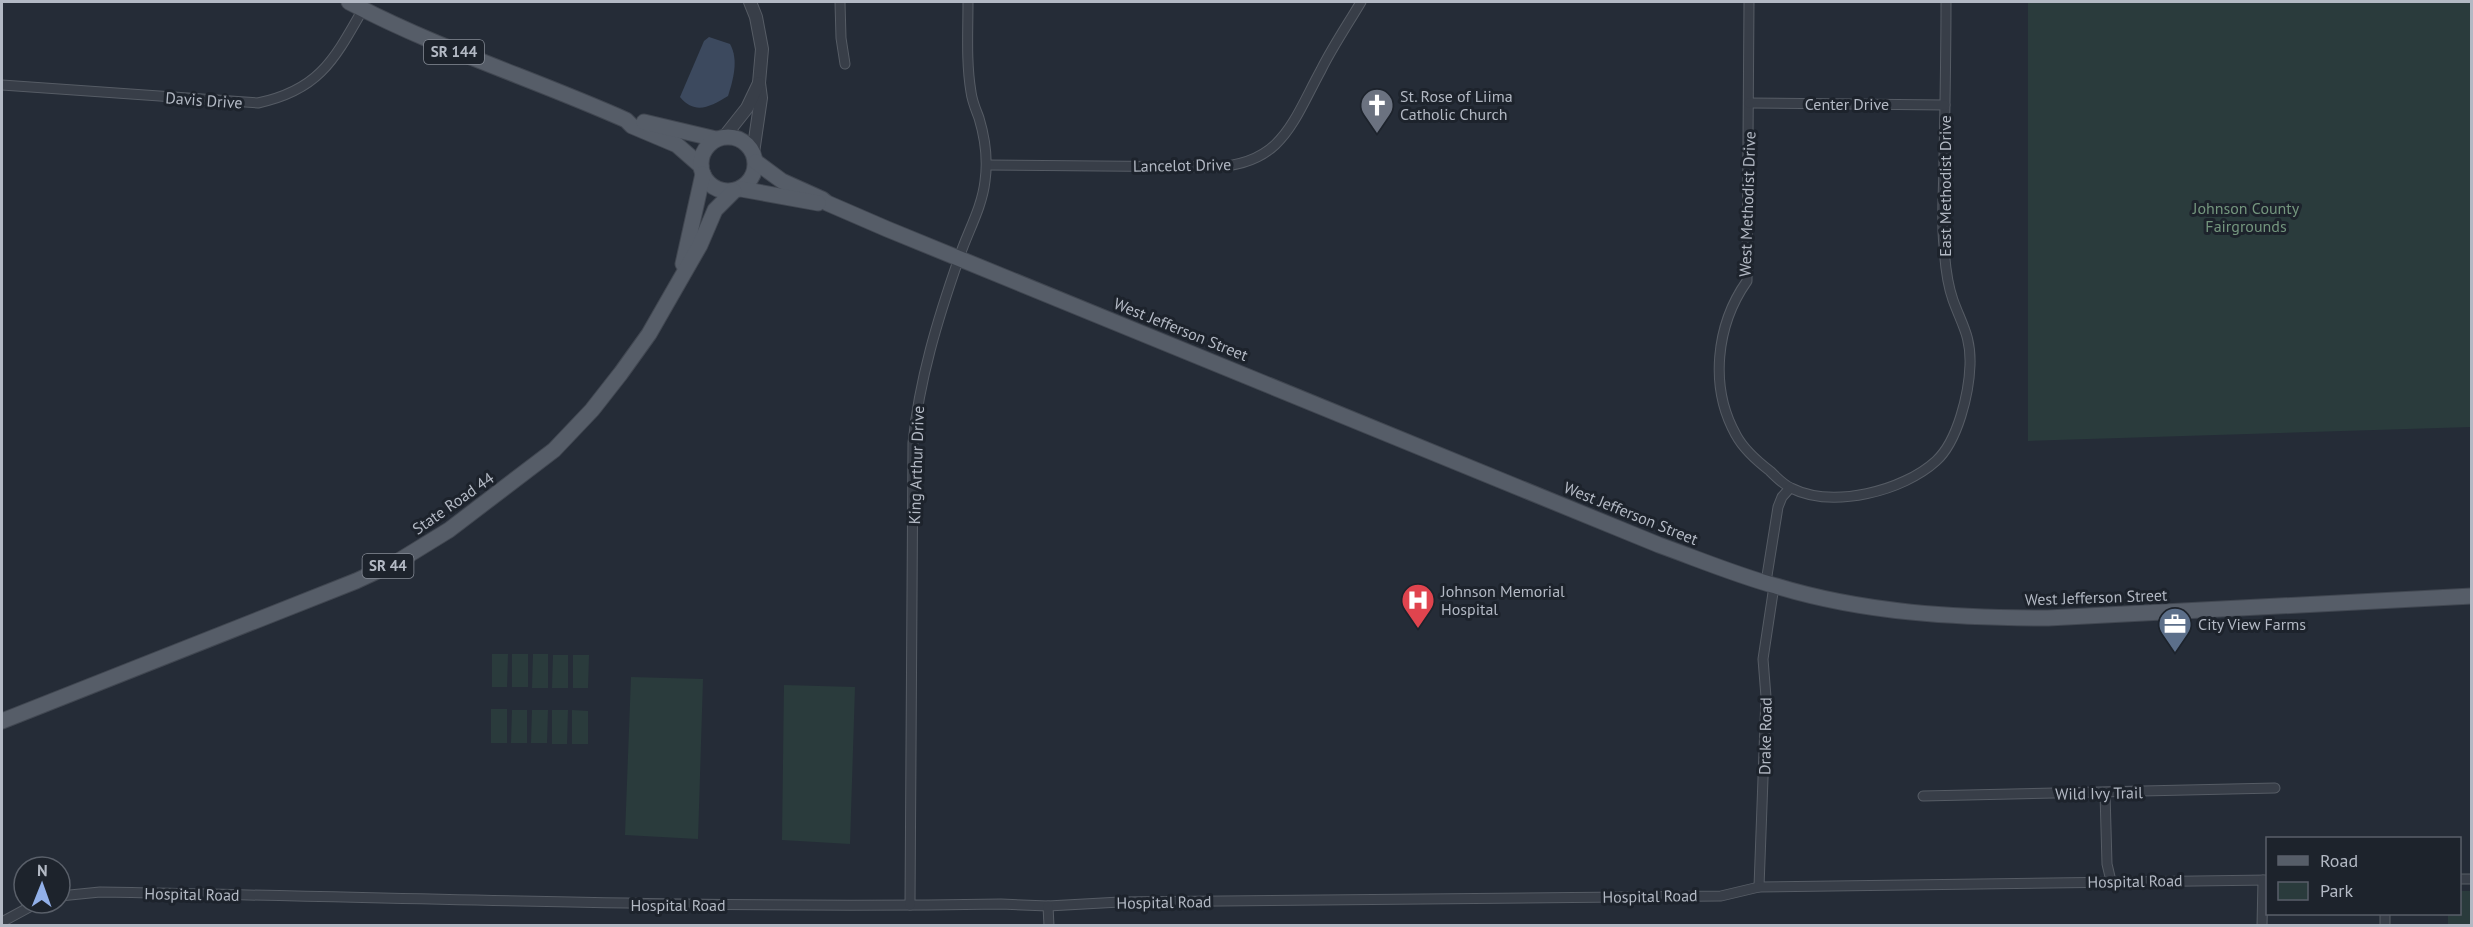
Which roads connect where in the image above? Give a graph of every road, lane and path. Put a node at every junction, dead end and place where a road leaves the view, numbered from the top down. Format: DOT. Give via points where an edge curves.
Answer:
graph roads {
  1 [pos="750,2"];
  2 [pos="840,2"];
  3 [pos="968,2"];
  4 [pos="1361,2"];
  5 [pos="1749,2"];
  6 [pos="1946,2"];
  7 [pos="356,5"];
  8 [pos="845,64"];
  9 [pos="759,82"];
  10 [pos="2,85"];
  11 [pos="1749,103"];
  12 [pos="1945,105"];
  13 [pos="626,120"];
  14 [pos="720,138"];
  15 [pos="755,157"];
  16 [pos="987,165"];
  17 [pos="702,170"];
  18 [pos="737,190"];
  19 [pos="826,203"];
  20 [pos="958,258"];
  21 [pos="680,278"];
  22 [pos="1790,488"];
  23 [pos="1770,584"];
  24 [pos="2472,596"];
  25 [pos="2,722"];
  26 [pos="2275,788"];
  27 [pos="2106,793"];
  28 [pos="1923,796"];
  29 [pos="2265,880"];
  30 [pos="2112,881"];
  31 [pos="1759,887"];
  32 [pos="72,895"];
  33 [pos="910,905"];
  34 [pos="1048,906"];
  35 [pos="1048,926"];
  36 [pos="2262,926"];
  1 -- 9 [label="street" via="762,49"];
  2 -- 8 [label="street"];
  3 -- 16 [label="street, King Arthur Drive" via="968,73"];
  4 -- 16 [label="street, Lancelot Drive" via="1293,124 1276,145 1243,164"];
  5 -- 11 [label="street, West Methodist Drive"];
  6 -- 12 [label="street, East Methodist Drive"];
  7 -- 10 [label="street, Davis Drive" via="344,42 325,69 310,83 276,100 258,103"];
  7 -- 13 [label="main road, SR 144" via="451,51"];
  9 -- 14 [label="street" via="747,108"];
  9 -- 15 [label="street"];
  11 -- 12 [label="street, Center Drive"];
  11 -- 22 [label="street, West Methodist Drive" via="1747,281 1728,315 1718,372 1736,435 1751,456"];
  12 -- 22 [label="street, East Methodist Drive" via="1944,246 1953,300 1966,328 1970,363 1968,388 1954,432 1938,460 1910,478 1876,492 1840,496"];
  13 -- 14 [label="main road, SR 144"];
  13 -- 17 [label="main road, SR 144" via="677,145"];
  14 -- 15 [label="main road" via="741,140"];
  14 -- 17 [label="main road" via="704,150"];
  15 -- 18 [label="main road" via="751,179"];
  15 -- 19 [label="main road, West Jefferson Street" via="782,181"];
  16 -- 20 [label="street, King Arthur Drive" via="980,203"];
  17 -- 18 [label="main road" via="713,187"];
  17 -- 21 [label="main road, State Road 44 / SR 44"];
  18 -- 19 [label="main road, West Jefferson Street"];
  18 -- 21 [label="main road, State Road 44 / SR 44" via="715,210"];
  19 -- 20 [label="main road, West Jefferson Street"];
  20 -- 23 [label="main road, West Jefferson Street" via="1659,545"];
  20 -- 33 [label="street, King Arthur Drive" via="924,372 913,443"];
  21 -- 25 [label="main road, State Road 44 / SR 44" via="649,334 592,410 554,450 434,540 356,581"];
  22 -- 23 [label="street, Drake Road" via="1778,507"];
  23 -- 24 [label="main road, West Jefferson Street" via="1905,612 2005,618"];
  23 -- 31 [label="street, Drake Road" via="1763,659 1766,697"];
  26 -- 27 [label="street, Wild Ivy Trail"];
  27 -- 28 [label="street, Wild Ivy Trail"];
  27 -- 30 [label="street" via="2107,864"];
  29 -- 30 [label="street, Hospital Road"];
  29 -- 36 [label="street"];
  30 -- 31 [label="street, Hospital Road"];
  31 -- 34 [label="street, Hospital Road" via="1721,896"];
  32 -- 33 [label="street, Hospital Road" via="332,896 616,905"];
  33 -- 34 [label="street, Hospital Road"];
  34 -- 35 [label="street"];
}
